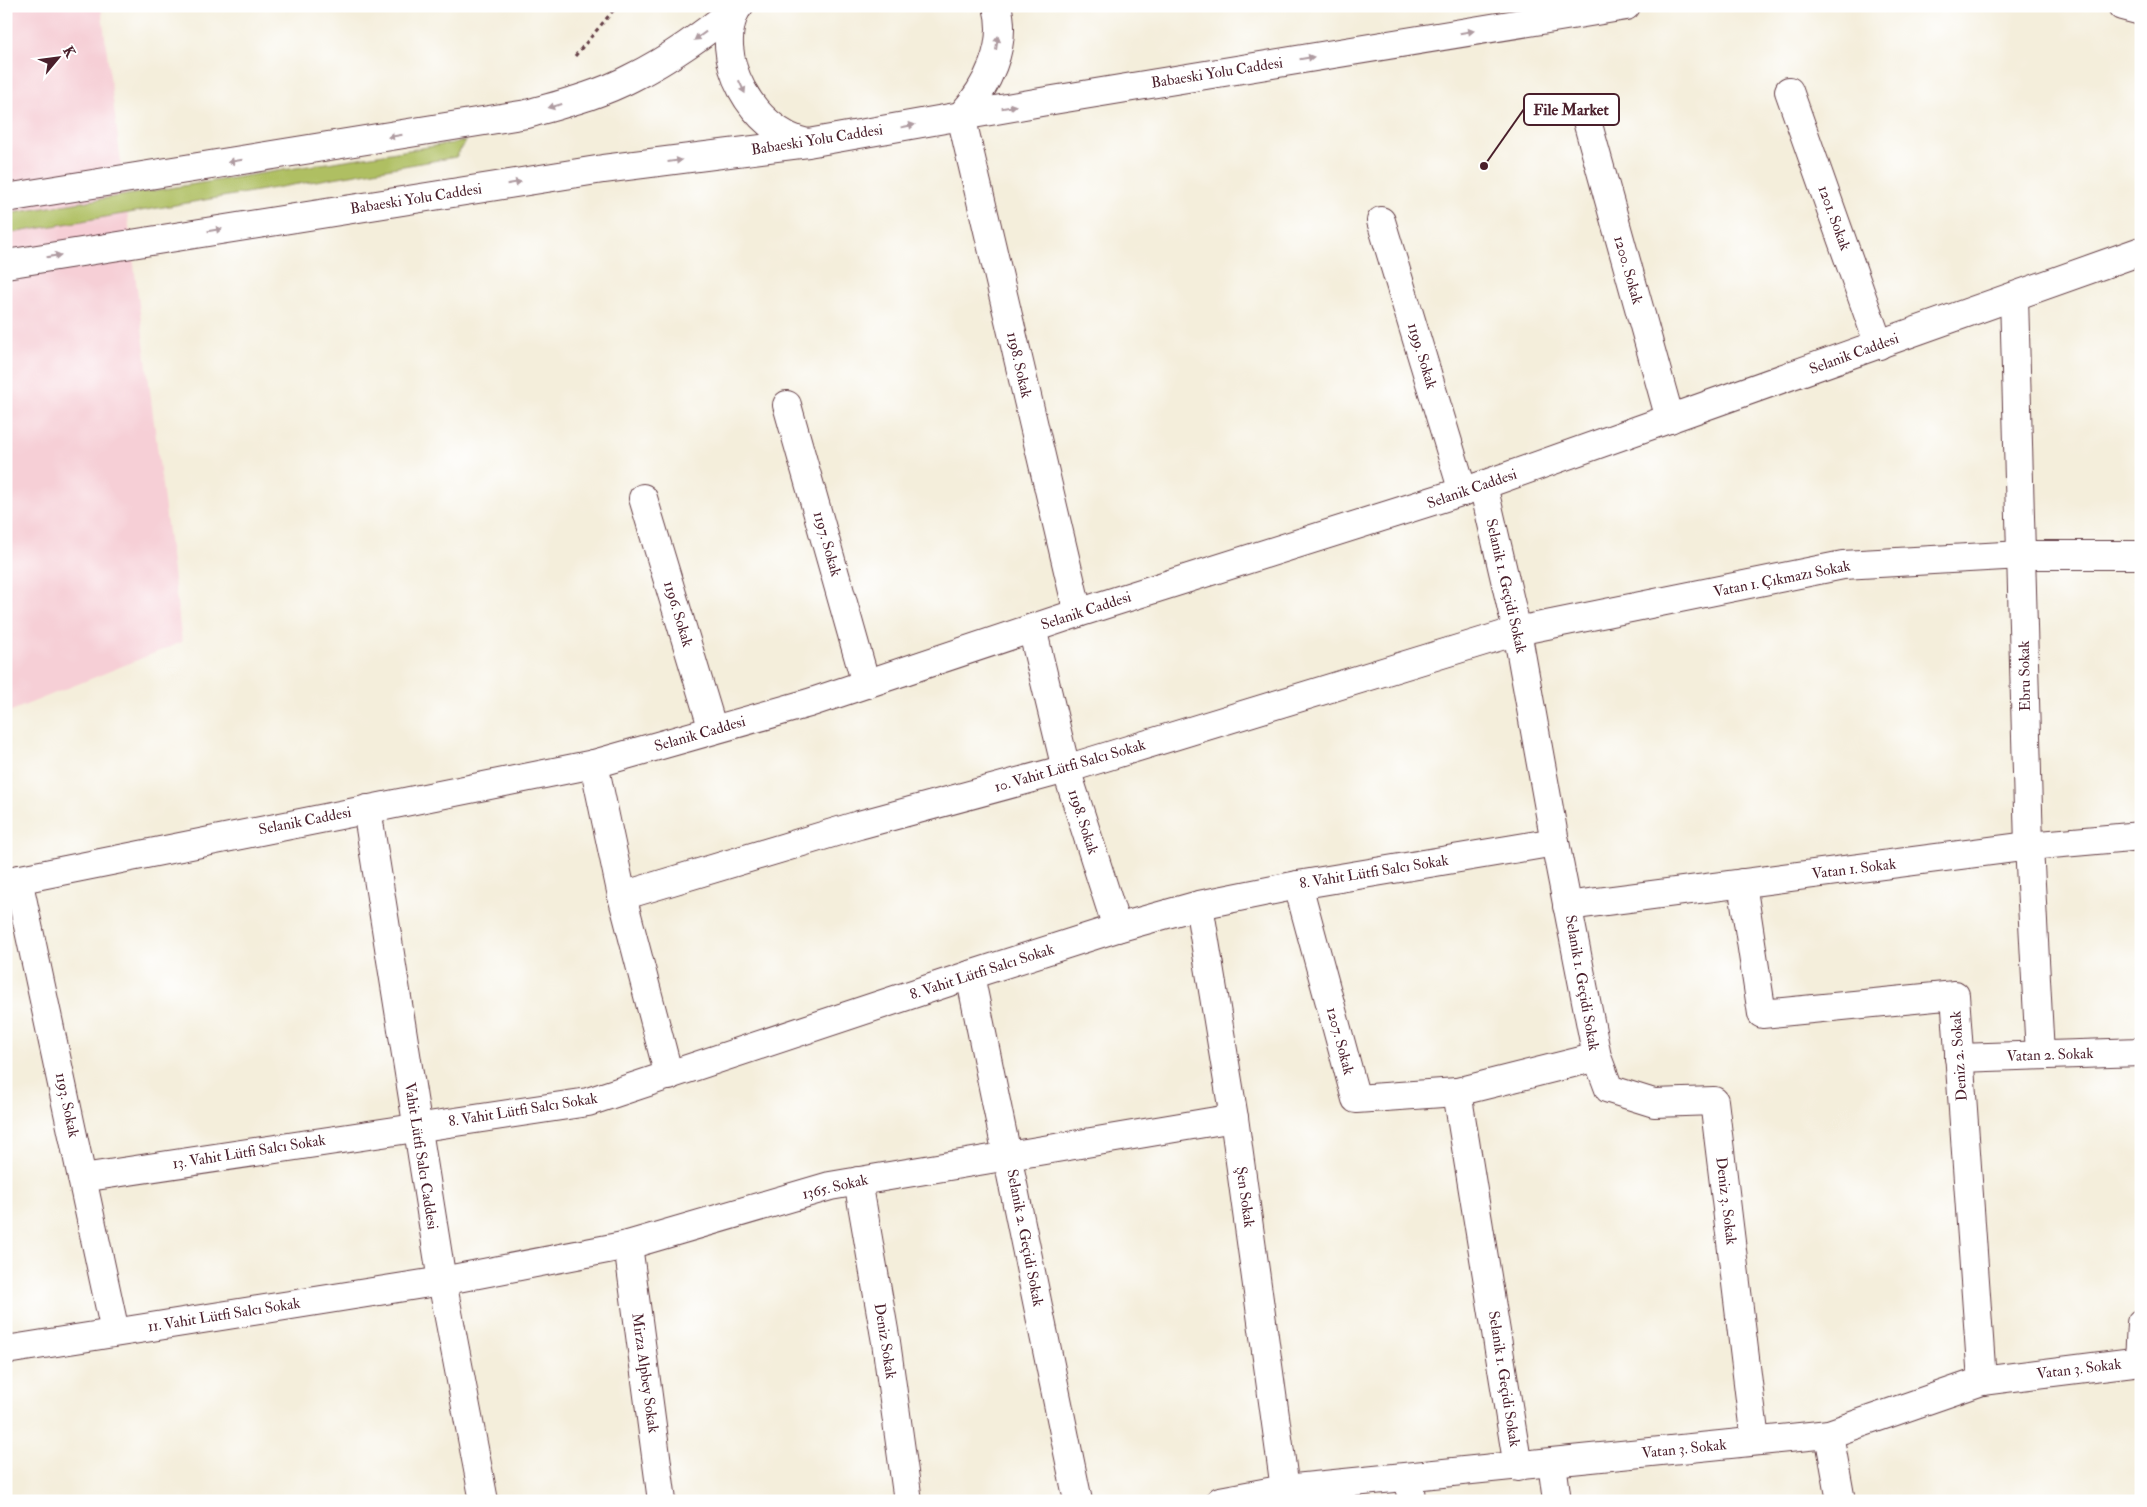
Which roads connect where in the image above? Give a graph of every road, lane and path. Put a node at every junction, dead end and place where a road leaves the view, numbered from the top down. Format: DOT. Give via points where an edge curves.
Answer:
graph roads {
  1 [pos="617,6"];
  2 [pos="997,6"];
  3 [pos="1626,6"];
  4 [pos="2122,6"];
  5 [pos="738,7"];
  6 [pos="2141,12"];
  7 [pos="575,56"];
  8 [pos="1789,91"];
  9 [pos="961,116"];
  10 [pos="1587,121"];
  11 [pos="808,143"];
  12 [pos="6,198"];
  13 [pos="1381,221"];
  14 [pos="2141,251"];
  15 [pos="6,264"];
  16 [pos="2014,297"];
  17 [pos="1879,345"];
  18 [pos="787,405"];
  19 [pos="1670,419"];
  20 [pos="1473,489"];
  21 [pos="643,498"];
  22 [pos="2022,554"];
  23 [pos="2141,556"];
  24 [pos="1078,613"];
  25 [pos="1032,628"];
  26 [pos="1517,631"];
  27 [pos="866,684"];
  28 [pos="713,730"];
  29 [pos="594,764"];
  30 [pos="1066,768"];
  31 [pos="367,809"];
  32 [pos="2141,836"];
  33 [pos="1555,842"];
  34 [pos="2029,846"];
  35 [pos="10,882"];
  36 [pos="1742,883"];
  37 [pos="1298,885"];
  38 [pos="622,896"];
  39 [pos="1199,905"];
  40 [pos="1568,906"];
  41 [pos="1117,928"];
  42 [pos="970,975"];
  43 [pos="2141,1052"];
  44 [pos="2040,1055"];
  45 [pos="1597,1057"];
  46 [pos="1959,1058"];
  47 [pos="668,1076"];
  48 [pos="1457,1092"];
  49 [pos="1234,1118"];
  50 [pos="417,1127"];
  51 [pos="1008,1154"];
  52 [pos="82,1178"];
  53 [pos="858,1181"];
  54 [pos="628,1245"];
  55 [pos="442,1281"];
  56 [pos="2141,1322"];
  57 [pos="115,1332"];
  58 [pos="6,1350"];
  59 [pos="2140,1361"];
  60 [pos="1982,1381"];
  61 [pos="1829,1434"];
  62 [pos="1756,1442"];
  63 [pos="1552,1463"];
  64 [pos="1518,1467"];
  65 [pos="1285,1489"];
  66 [pos="1410,1489"];
  67 [pos="484,1501"];
  68 [pos="662,1501"];
  69 [pos="908,1501"];
  70 [pos="1078,1501"];
  71 [pos="1220,1501"];
  72 [pos="1556,1501"];
  73 [pos="1841,1501"];
  1 -- 7 [label="path"];
  9 -- 2 [label="main road, one-way" via="978,98 995,58"];
  9 -- 3 [label="main road, Babaeski Yolu Caddesi, one-way"];
  4 -- 6 [label="main road"];
  5 -- 11 [label="main road, one-way" via="729,27 728,50 746,96 773,129 790,139"];
  5 -- 12 [label="main road, one-way" via="676,53 631,79 527,114"];
  8 -- 17 [label="main road, 1201. Sokak"];
  11 -- 9 [label="main road, Babaeski Yolu Caddesi, one-way"];
  9 -- 24 [label="main road, 1198. Sokak"];
  10 -- 19 [label="main road, 1200. Sokak"];
  15 -- 11 [label="main road, Babaeski Yolu Caddesi, one-way" via="603,169"];
  13 -- 20 [label="main road, 1199. Sokak"];
  14 -- 16 [label="main road, Selanik Caddesi"];
  16 -- 17 [label="main road, Selanik Caddesi"];
  16 -- 22 [label="main road, Ebru Sokak"];
  17 -- 19 [label="main road, Selanik Caddesi"];
  18 -- 27 [label="main road, 1197. Sokak"];
  19 -- 20 [label="main road, Selanik Caddesi"];
  20 -- 24 [label="main road, Selanik Caddesi"];
  20 -- 26 [label="main road, Selanik 1. Geçidi Sokak"];
  21 -- 28 [label="main road, 1196. Sokak"];
  22 -- 23 [label="main road, Vatan 1. Çıkmazı Sokak"];
  22 -- 26 [label="main road, Vatan 1. Çıkmazı Sokak" via="1843,565"];
  22 -- 34 [label="main road, Ebru Sokak"];
  24 -- 25 [label="main road, Selanik Caddesi"];
  25 -- 27 [label="main road, Selanik Caddesi"];
  25 -- 30 [label="main road, 1198. Sokak"];
  26 -- 30 [label="main road, 10. Vahit Lütfi Salcı Sokak"];
  26 -- 33 [label="main road, Selanik 1. Geçidi Sokak"];
  27 -- 28 [label="main road, Selanik Caddesi"];
  28 -- 29 [label="main road, Selanik Caddesi"];
  29 -- 31 [label="main road, Selanik Caddesi"];
  29 -- 38 [label="main road"];
  30 -- 38 [label="main road, 10. Vahit Lütfi Salcı Sokak" via="859,825"];
  30 -- 41 [label="main road, 1198. Sokak"];
  31 -- 35 [label="main road, Selanik Caddesi"];
  31 -- 50 [label="main road, Vahit Lütfi Salcı Caddesi"];
  32 -- 34 [label="main road, Vatan 1. Sokak"];
  33 -- 37 [label="main road, 8. Vahit Lütfi Salcı Sokak"];
  33 -- 40 [label="main road, Selanik 1. Geçidi Sokak"];
  34 -- 36 [label="main road, Vatan 1. Sokak"];
  34 -- 44 [label="main road, Ebru Sokak"];
  35 -- 52 [label="main road, 1193. Sokak"];
  36 -- 40 [label="main road, Vatan 1. Sokak"];
  36 -- 46 [label="main road, Deniz 2. Sokak" via="1762,1014 1955,995"];
  37 -- 39 [label="main road, 8. Vahit Lütfi Salcı Sokak"];
  37 -- 48 [label="main road, 1207. Sokak" via="1356,1098"];
  38 -- 47 [label="main road"];
  39 -- 41 [label="main road, 8. Vahit Lütfi Salcı Sokak"];
  39 -- 49 [label="main road, Şen Sokak"];
  40 -- 45 [label="main road, Selanik 1. Geçidi Sokak"];
  41 -- 42 [label="main road, 8. Vahit Lütfi Salcı Sokak"];
  42 -- 47 [label="main road, 8. Vahit Lütfi Salcı Sokak"];
  42 -- 51 [label="main road, Selanik 2. Geçidi Sokak"];
  43 -- 44 [label="main road, Vatan 2. Sokak"];
  44 -- 46 [label="main road, Vatan 2. Sokak"];
  45 -- 48 [label="main road, Selanik 1. Geçidi Sokak"];
  45 -- 62 [label="main road, Deniz 3. Sokak" via="1609,1089 1654,1104 1714,1101"];
  46 -- 60 [label="main road, Deniz 2. Sokak"];
  47 -- 50 [label="main road, 8. Vahit Lütfi Salcı Sokak" via="588,1102"];
  48 -- 64 [label="main road, Selanik 1. Geçidi Sokak"];
  49 -- 51 [label="main road, 1365. Sokak"];
  49 -- 65 [label="main road, Şen Sokak"];
  50 -- 52 [label="main road, 13. Vahit Lütfi Salcı Sokak"];
  50 -- 55 [label="main road, Vahit Lütfi Salcı Caddesi"];
  51 -- 53 [label="main road, 1365. Sokak"];
  51 -- 70 [label="main road, Selanik 2. Geçidi Sokak"];
  52 -- 57 [label="main road, 1193. Sokak"];
  53 -- 54 [label="main road, 1365. Sokak" via="830,1186"];
  53 -- 69 [label="main road, Deniz Sokak" via="886,1342"];
  54 -- 55 [label="main road, 1365. Sokak"];
  54 -- 68 [label="main road, Mirza Alpbey Sokak"];
  55 -- 57 [label="main road, 11. Vahit Lütfi Salcı Sokak"];
  55 -- 67 [label="main road, Vahit Lütfi Salcı Caddesi"];
  56 -- 59 [label="main road"];
  57 -- 58 [label="main road, 11. Vahit Lütfi Salcı Sokak"];
  59 -- 60 [label="main road, Vatan 3. Sokak"];
  60 -- 61 [label="main road, Vatan 3. Sokak"];
  61 -- 62 [label="main road, Vatan 3. Sokak"];
  61 -- 73 [label="main road"];
  62 -- 63 [label="main road, Vatan 3. Sokak"];
  63 -- 64 [label="main road, Vatan 3. Sokak"];
  63 -- 72 [label="main road"];
  64 -- 66 [label="main road, Vatan 3. Sokak"];
  65 -- 66 [label="main road, Vatan 3. Sokak"];
  65 -- 71 [label="main road, Vatan 3. Sokak"];
}
